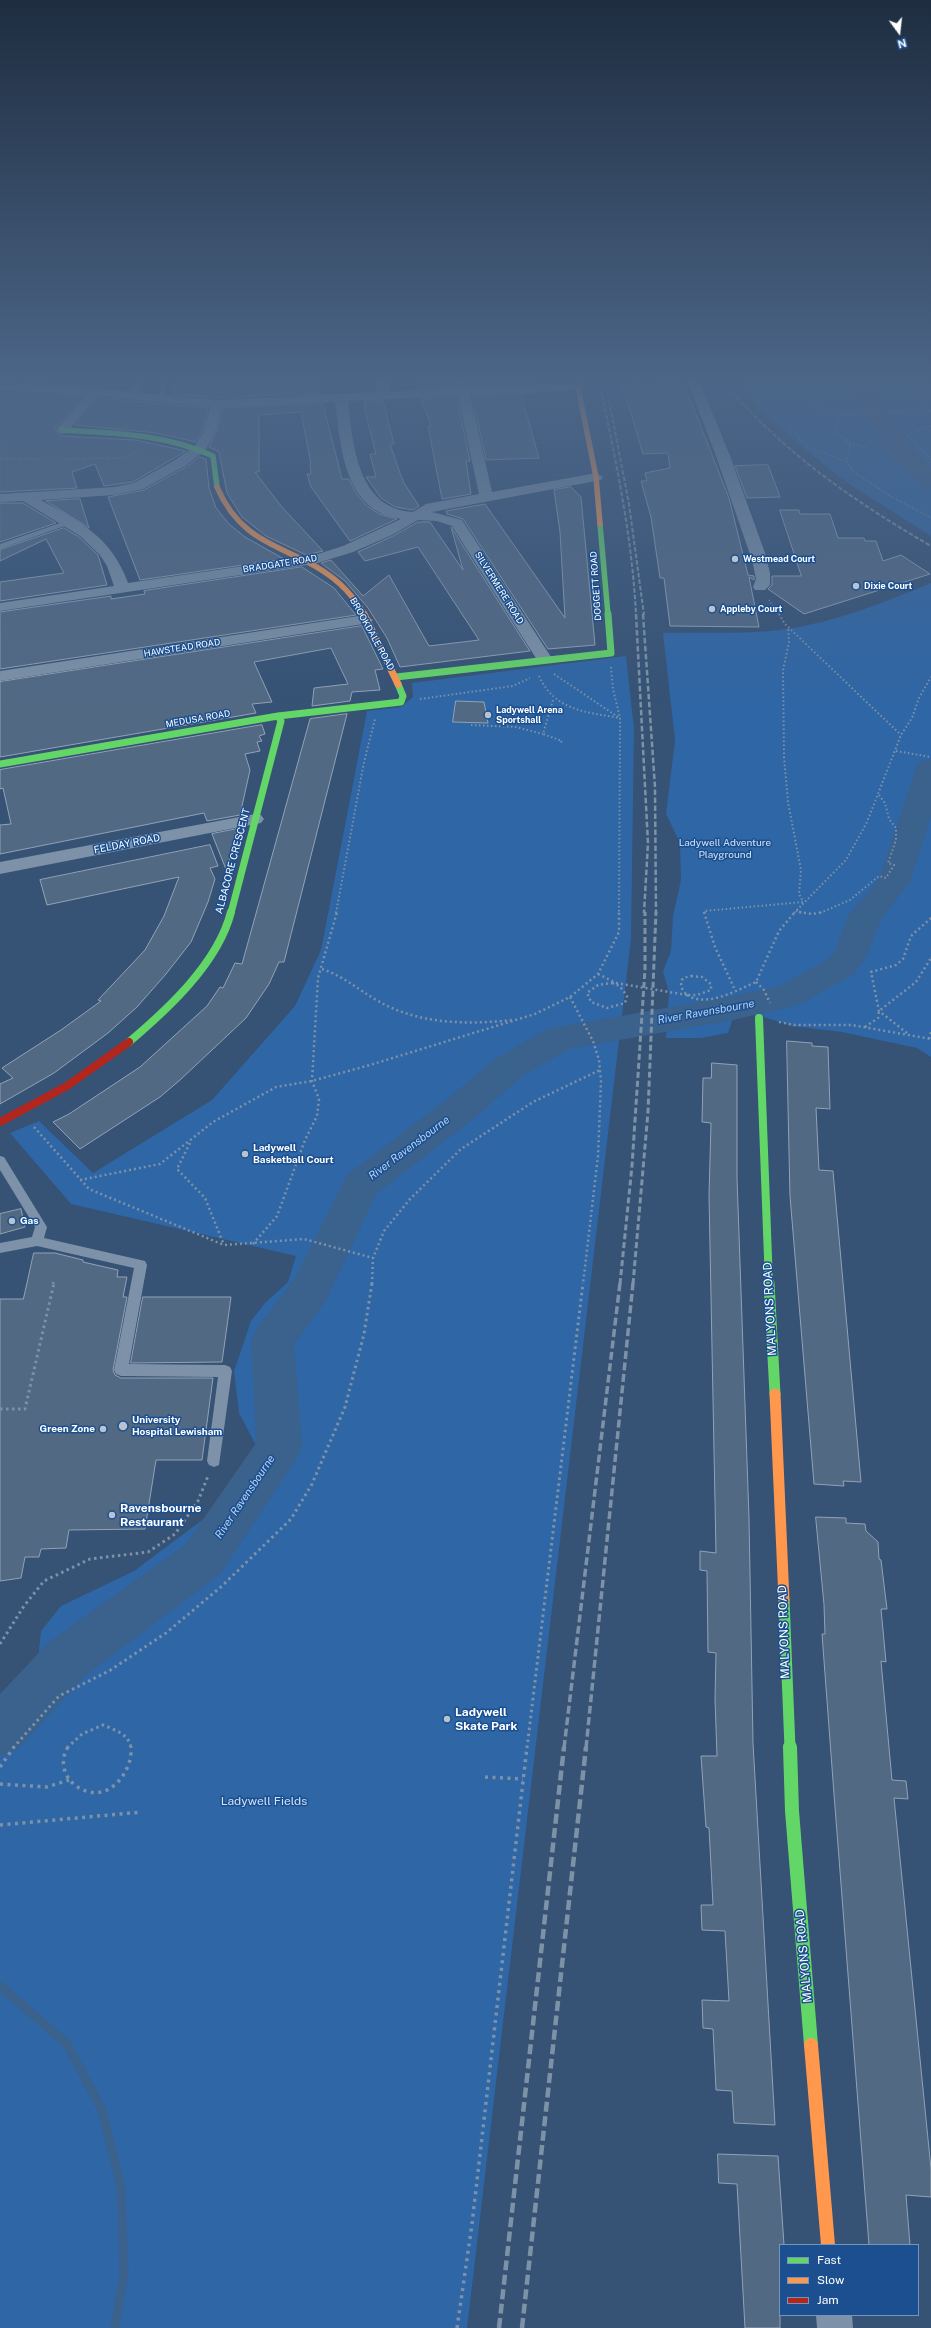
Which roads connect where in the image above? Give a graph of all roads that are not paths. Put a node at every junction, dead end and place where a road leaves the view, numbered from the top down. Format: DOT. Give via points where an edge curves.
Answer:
graph roads {
  1 [pos="139,486"];
  2 [pos="217,486"];
  3 [pos="362,486"];
  4 [pos="484,486"];
  5 [pos="546,486"];
  6 [pos="597,486"];
  7 [pos="735,486"];
  8 [pos="25,496"];
  9 [pos="486,496"];
  10 [pos="0,498"];
  11 [pos="417,515"];
  12 [pos="69,523"];
  13 [pos="0,547"];
  14 [pos="304,561"];
  15 [pos="760,587"];
  16 [pos="123,589"];
  17 [pos="0,607"];
  18 [pos="365,620"];
  19 [pos="541,666"];
  20 [pos="0,676"];
  21 [pos="396,677"];
  22 [pos="401,702"];
  23 [pos="278,716"];
  24 [pos="0,764"];
  25 [pos="255,819"];
  26 [pos="0,868"];
  27 [pos="759,1018"];
  28 [pos="0,1122"];
  29 [pos="0,1160"];
  30 [pos="37,1241"];
  31 [pos="0,1248"];
  32 [pos="214,1460"];
  33 [pos="828,2244"];
  34 [pos="834,2316"];
  35 [pos="835,2328"];
  1 -- 8 [label="street" via="114,491"];
  2 -- 14 [label="street, BROOKDALE ROAD" via="226,509 245,529 270,545"];
  3 -- 11 [label="street, SILVERMERE ROAD" via="368,498 377,507 393,513"];
  4 -- 9 [label="street"];
  5 -- 9 [label="street, BRADGATE ROAD"];
  6 -- 19 [label="street, DOGGETT ROAD" via="611,653"];
  7 -- 15 [label="street" via="760,562 764,579"];
  8 -- 10 [label="street"];
  8 -- 12 [label="street"];
  9 -- 11 [label="street, BRADGATE ROAD" via="431,507"];
  11 -- 14 [label="street, BRADGATE ROAD" via="348,549"];
  11 -- 19 [label="street, SILVERMERE ROAD" via="445,518 457,523"];
  12 -- 13 [label="lane"];
  12 -- 16 [label="street" via="100,547 113,562"];
  14 -- 16 [label="street, BRADGATE ROAD"];
  14 -- 18 [label="street, BROOKDALE ROAD" via="341,584"];
  16 -- 17 [label="street, BRADGATE ROAD"];
  18 -- 20 [label="street, HAWSTEAD ROAD"];
  18 -- 21 [label="street, BROOKDALE ROAD"];
  19 -- 21 [label="street"];
  21 -- 22 [label="street, BROOKDALE ROAD" via="403,696"];
  22 -- 23 [label="street, MEDUSA ROAD"];
  23 -- 24 [label="street, MEDUSA ROAD"];
  23 -- 25 [label="street, ALBACORE CRESCENT" via="281,721"];
  25 -- 26 [label="street, FELDAY ROAD"];
  25 -- 28 [label="street, ALBACORE CRESCENT" via="230,918 214,951 188,985 155,1019 115,1053 67,1086"];
  27 -- 33 [label="street, MALYONS ROAD" via="792,1811"];
  29 -- 30 [label="lane" via="41,1227"];
  30 -- 31 [label="lane"];
  30 -- 32 [label="lane" via="141,1265 122,1370 225,1371"];
  34 -- 35 [label="street"];
}
